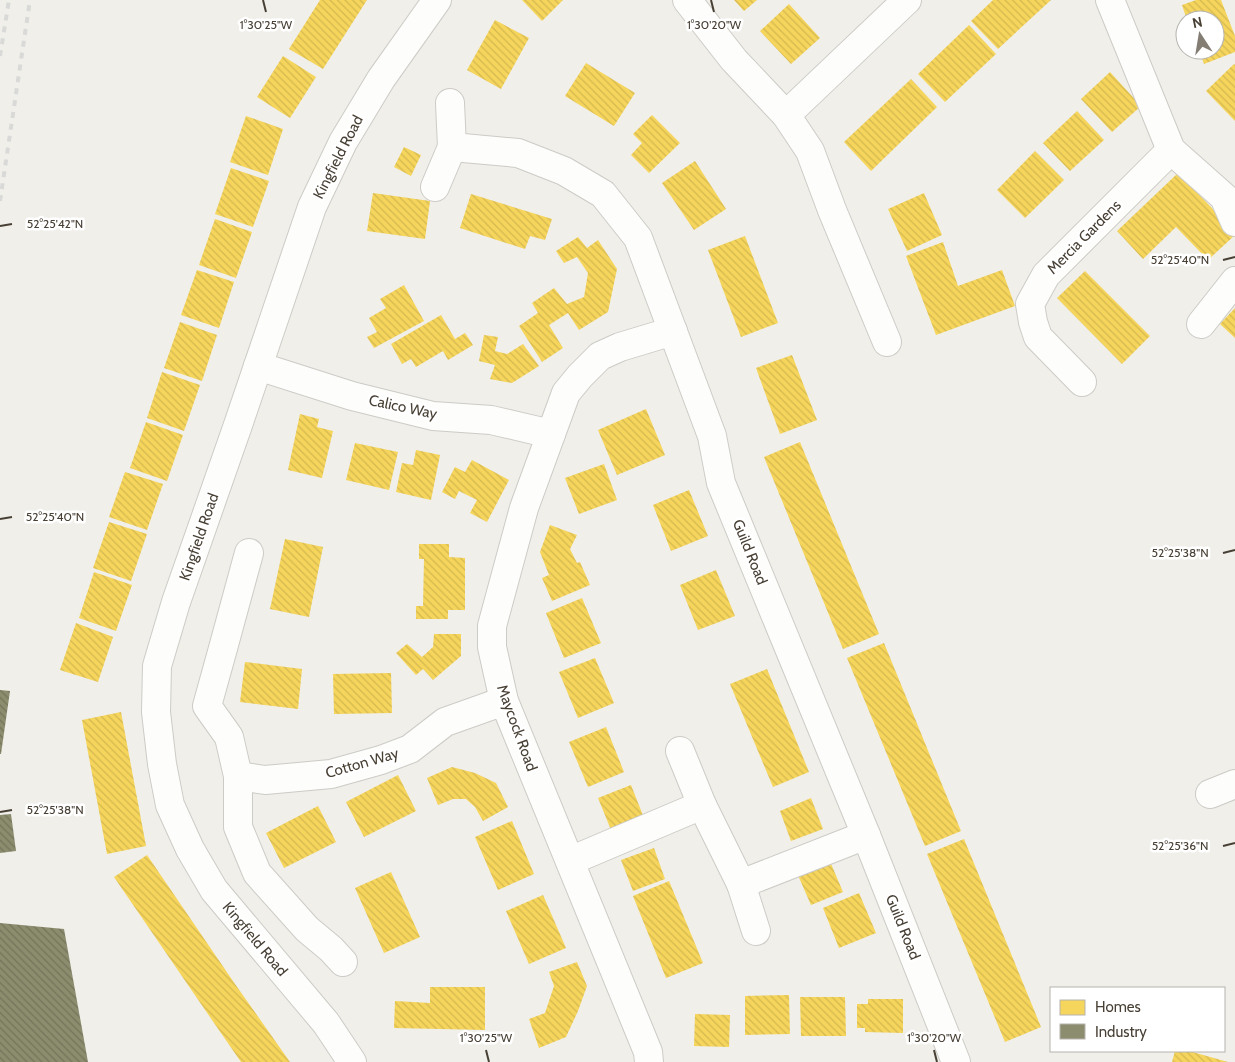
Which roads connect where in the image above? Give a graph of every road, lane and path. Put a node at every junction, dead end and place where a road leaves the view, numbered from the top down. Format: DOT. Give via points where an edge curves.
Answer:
graph roads {
  1 [pos="437,0"];
  2 [pos="687,0"];
  3 [pos="907,0"];
  4 [pos="1110,0"];
  5 [pos="450,104"];
  6 [pos="786,115"];
  7 [pos="452,147"];
  8 [pos="1171,150"];
  9 [pos="435,187"];
  10 [pos="1235,222"];
  11 [pos="1235,281"];
  12 [pos="1200,324"];
  13 [pos="673,331"];
  14 [pos="887,342"];
  15 [pos="258,366"];
  16 [pos="1082,382"];
  17 [pos="552,434"];
  18 [pos="249,553"];
  19 [pos="504,701"];
  20 [pos="680,751"];
  21 [pos="238,776"];
  22 [pos="1235,784"];
  23 [pos="1210,794"];
  24 [pos="702,805"];
  25 [pos="866,835"];
  26 [pos="570,861"];
  27 [pos="741,884"];
  28 [pos="756,931"];
  29 [pos="343,962"];
  30 [pos="352,1062"];
  31 [pos="649,1062"];
  32 [pos="956,1062"];
  1 -- 15 [label="street, Kingfield Road" via="381,79 343,142 312,207"];
  2 -- 6 [label="street" via="734,60"];
  3 -- 6 [label="street"];
  4 -- 8 [label="street"];
  5 -- 7 [label="street"];
  6 -- 14 [label="street" via="810,151"];
  7 -- 9 [label="street"];
  7 -- 13 [label="street, Guild Road" via="518,153 564,171 603,194 638,238"];
  8 -- 10 [label="street" via="1224,197"];
  8 -- 16 [label="street, Mercia Gardens" via="1046,275 1030,304 1038,337"];
  11 -- 12 [label="street"];
  13 -- 17 [label="street, Maycock Road" via="600,356 566,393"];
  13 -- 25 [label="street, Guild Road" via="712,436 722,483"];
  15 -- 17 [label="street, Calico Way" via="352,396 433,416 491,420"];
  15 -- 30 [label="street, Kingfield Road" via="157,666 156,712 162,764 170,805 214,890 326,1023"];
  17 -- 19 [label="street, Maycock Road" via="524,508 492,626 492,647"];
  18 -- 21 [label="street" via="206,706 229,737"];
  19 -- 21 [label="street, Cotton Way" via="445,722 410,749 348,770 265,780"];
  19 -- 26 [label="street, Maycock Road"];
  20 -- 24 [label="street"];
  21 -- 29 [label="street" via="238,827 257,873 307,929"];
  22 -- 23 [label="street"];
  24 -- 26 [label="street"];
  24 -- 27 [label="street"];
  25 -- 27 [label="street"];
  25 -- 32 [label="street, Guild Road"];
  26 -- 31 [label="street, Maycock Road" via="648,1052"];
  27 -- 28 [label="street"];
}
